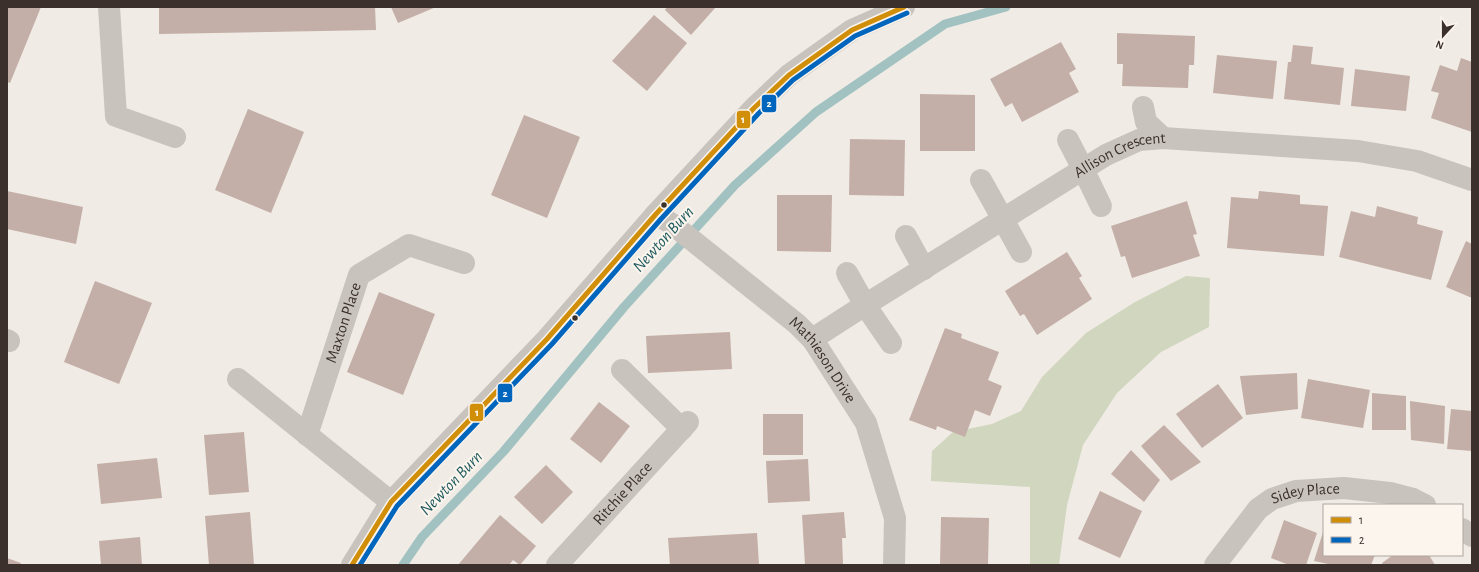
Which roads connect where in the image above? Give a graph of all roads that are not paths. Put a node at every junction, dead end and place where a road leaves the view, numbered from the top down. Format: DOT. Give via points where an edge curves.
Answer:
graph roads {
  1 [pos="109,7"];
  2 [pos="904,7"];
  3 [pos="1143,107"];
  4 [pos="175,137"];
  5 [pos="1163,138"];
  6 [pos="1068,140"];
  7 [pos="1084,169"];
  8 [pos="981,180"];
  9 [pos="1472,180"];
  10 [pos="1101,206"];
  11 [pos="664,219"];
  12 [pos="1002,220"];
  13 [pos="906,236"];
  14 [pos="1021,252"];
  15 [pos="464,263"];
  16 [pos="924,269"];
  17 [pos="846,273"];
  18 [pos="865,305"];
  19 [pos="813,340"];
  20 [pos="891,342"];
  21 [pos="622,370"];
  22 [pos="238,379"];
  23 [pos="307,435"];
  24 [pos="391,502"];
  25 [pos="1423,504"];
  26 [pos="1463,529"];
  27 [pos="1472,536"];
  28 [pos="352,565"];
  29 [pos="556,565"];
  30 [pos="894,565"];
  31 [pos="1215,565"];
  1 -- 4 [label="street" via="116,116"];
  2 -- 11 [label="street" via="852,30 789,75 754,108"];
  3 -- 5 [label="street" via="1146,122"];
  5 -- 7 [label="street, Allison Crescent" via="1139,140 1106,155"];
  5 -- 9 [label="street, Allison Crescent" via="1358,151 1416,161"];
  6 -- 7 [label="street"];
  7 -- 10 [label="street"];
  7 -- 12 [label="street, Allison Crescent"];
  8 -- 12 [label="street"];
  11 -- 19 [label="street, Mathieson Drive" via="797,324"];
  11 -- 24 [label="street"];
  12 -- 14 [label="street"];
  12 -- 16 [label="street, Allison Crescent"];
  13 -- 16 [label="street"];
  15 -- 23 [label="street, Maxton Place" via="409,245 359,275"];
  16 -- 18 [label="street, Allison Crescent"];
  17 -- 18 [label="street"];
  18 -- 19 [label="street, Allison Crescent"];
  18 -- 20 [label="street"];
  19 -- 30 [label="street, Mathieson Drive" via="866,423 894,518"];
  21 -- 29 [label="street, Ritchie Place" via="685,426"];
  22 -- 23 [label="street"];
  23 -- 24 [label="street"];
  24 -- 28 [label="street"];
  25 -- 31 [label="street, Sidey Place" via="1390,493 1344,488 1296,491 1272,498 1258,509"];
  26 -- 27 [label="street"];
}
